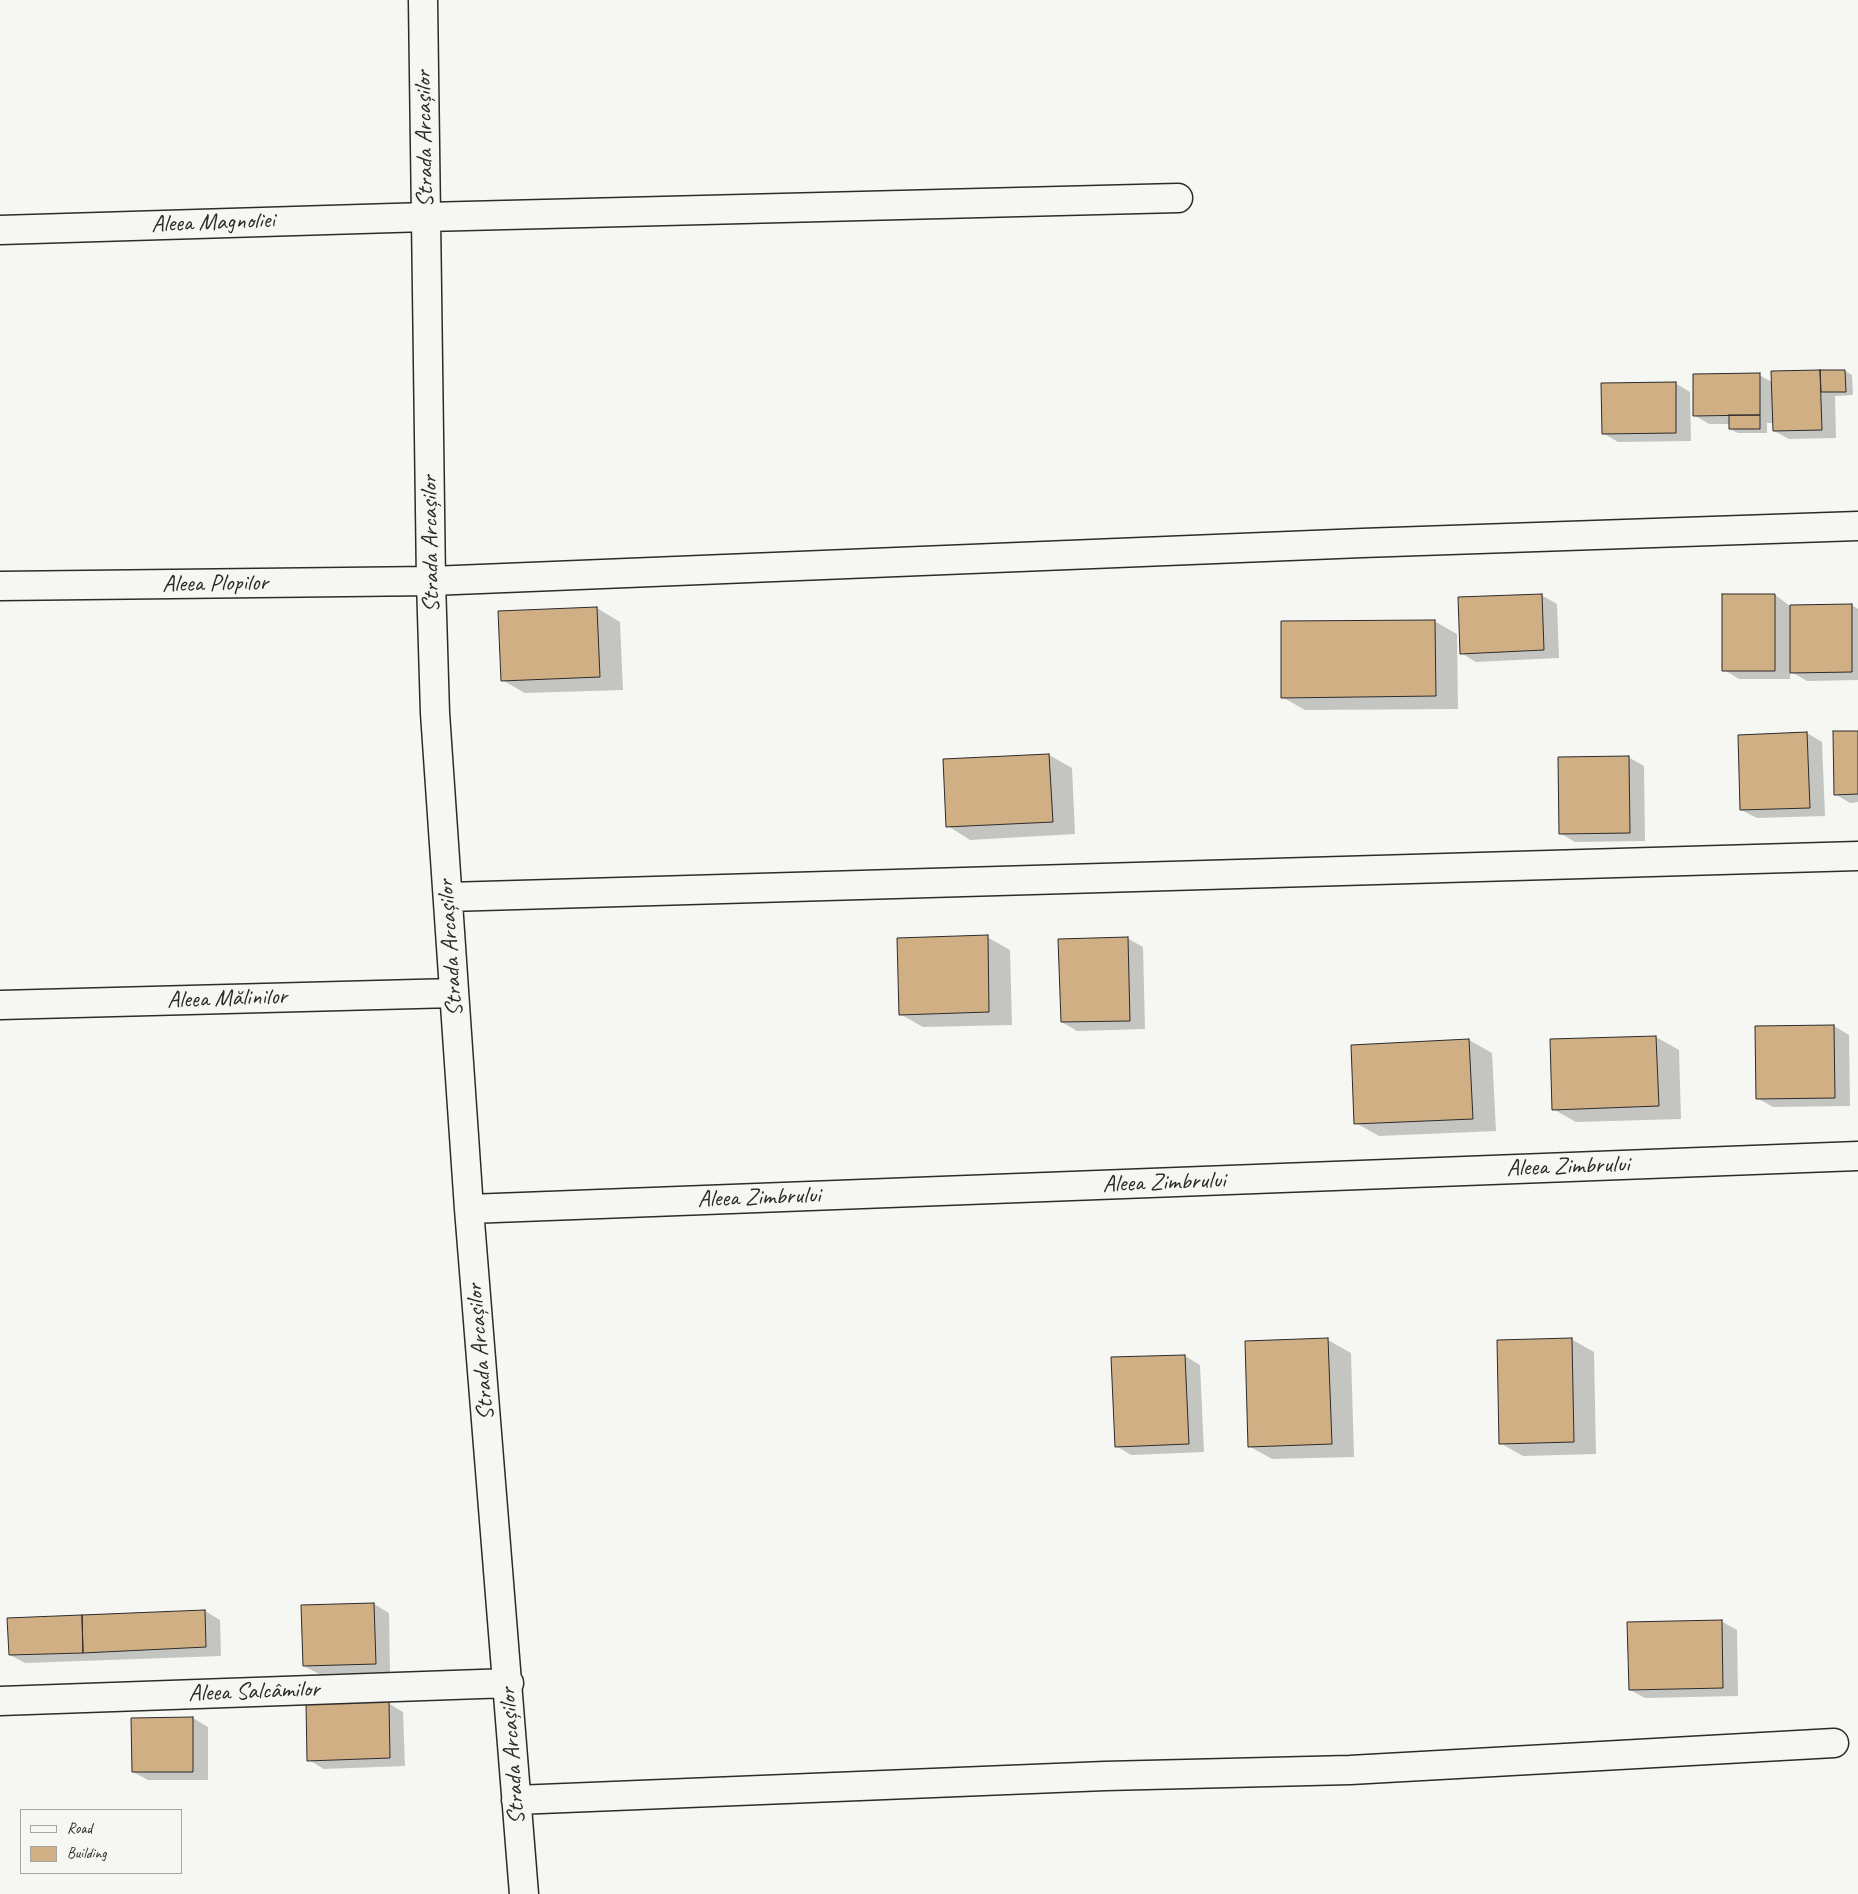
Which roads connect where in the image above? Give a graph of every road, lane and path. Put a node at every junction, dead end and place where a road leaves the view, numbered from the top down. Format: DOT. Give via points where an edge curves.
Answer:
graph roads {
  1 [pos="423,0"];
  2 [pos="1178,198"];
  3 [pos="426,216"];
  4 [pos="0,230"];
  5 [pos="1858,526"];
  6 [pos="431,581"];
  7 [pos="0,586"];
  8 [pos="1858,856"];
  9 [pos="448,897"];
  10 [pos="454,992"];
  11 [pos="0,1005"];
  12 [pos="1858,1156"];
  13 [pos="469,1209"];
  14 [pos="508,1683"];
  15 [pos="0,1701"];
  16 [pos="1834,1743"];
  17 [pos="516,1800"];
  18 [pos="524,1894"];
  1 -- 3 [label="street, Strada Arcașilor"];
  2 -- 3 [label="street, Aleea Magnoliei"];
  3 -- 4 [label="street, Aleea Magnoliei"];
  3 -- 6 [label="street, Strada Arcașilor"];
  5 -- 6 [label="street, Aleea Plopilor"];
  6 -- 7 [label="street, Aleea Plopilor"];
  6 -- 9 [label="street, Strada Arcașilor" via="435,713"];
  8 -- 9 [label="street"];
  9 -- 10 [label="street, Strada Arcașilor"];
  10 -- 11 [label="street, Aleea Mălinilor"];
  10 -- 13 [label="street, Strada Arcașilor"];
  12 -- 13 [label="street, Aleea Zimbrului"];
  13 -- 14 [label="street, Strada Arcașilor"];
  14 -- 15 [label="street, Aleea Salcâmilor"];
  14 -- 17 [label="street, Strada Arcașilor"];
  16 -- 17 [label="street" via="1350,1770 1105,1776"];
  17 -- 18 [label="street, Strada Arcașilor"];
}
